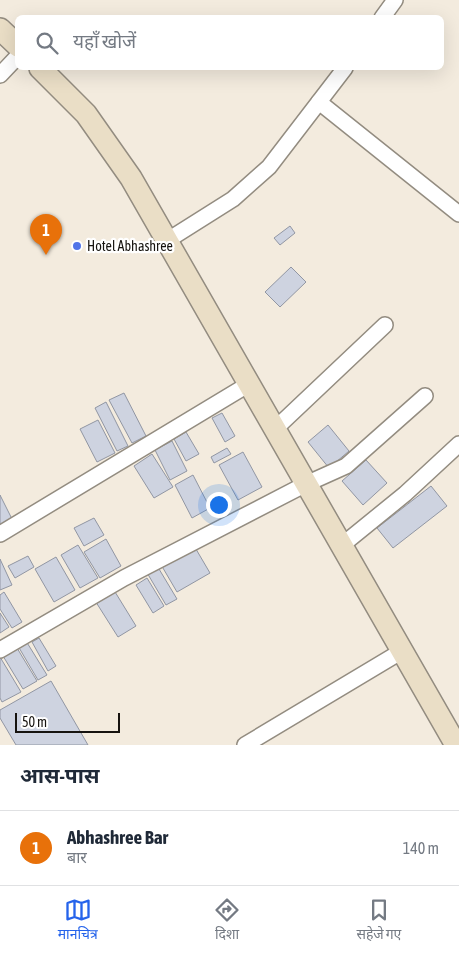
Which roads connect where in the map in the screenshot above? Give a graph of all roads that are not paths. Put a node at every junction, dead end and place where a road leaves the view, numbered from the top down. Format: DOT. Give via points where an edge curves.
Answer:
graph roads {
  1 [pos="395,0"];
  2 [pos="384,15"];
  3 [pos="0,29"];
  4 [pos="15,43"];
  5 [pos="15,59"];
  6 [pos="42,70"];
  7 [pos="343,70"];
  8 [pos="0,75"];
  9 [pos="319,102"];
  10 [pos="459,214"];
  11 [pos="168,240"];
  12 [pos="385,325"];
  13 [pos="249,384"];
  14 [pos="425,396"];
  15 [pos="275,430"];
  16 [pos="459,444"];
  17 [pos="306,484"];
  18 [pos="0,534"];
  19 [pos="341,546"];
  20 [pos="0,650"];
  21 [pos="402,651"];
  22 [pos="455,738"];
  23 [pos="246,745"];
  1 -- 2 [label="street"];
  3 -- 4 [label="main road"];
  5 -- 8 [label="street"];
  6 -- 11 [label="main road" via="86,114 131,178"];
  7 -- 9 [label="street"];
  9 -- 10 [label="street"];
  9 -- 11 [label="street" via="270,167 233,199"];
  11 -- 13 [label="main road"];
  12 -- 15 [label="street"];
  13 -- 15 [label="main road"];
  13 -- 18 [label="street"];
  14 -- 17 [label="street" via="346,466"];
  15 -- 17 [label="main road"];
  16 -- 19 [label="street" via="406,494"];
  17 -- 19 [label="main road"];
  17 -- 20 [label="street" via="124,578"];
  19 -- 21 [label="main road"];
  21 -- 22 [label="main road"];
  21 -- 23 [label="street"];
}
